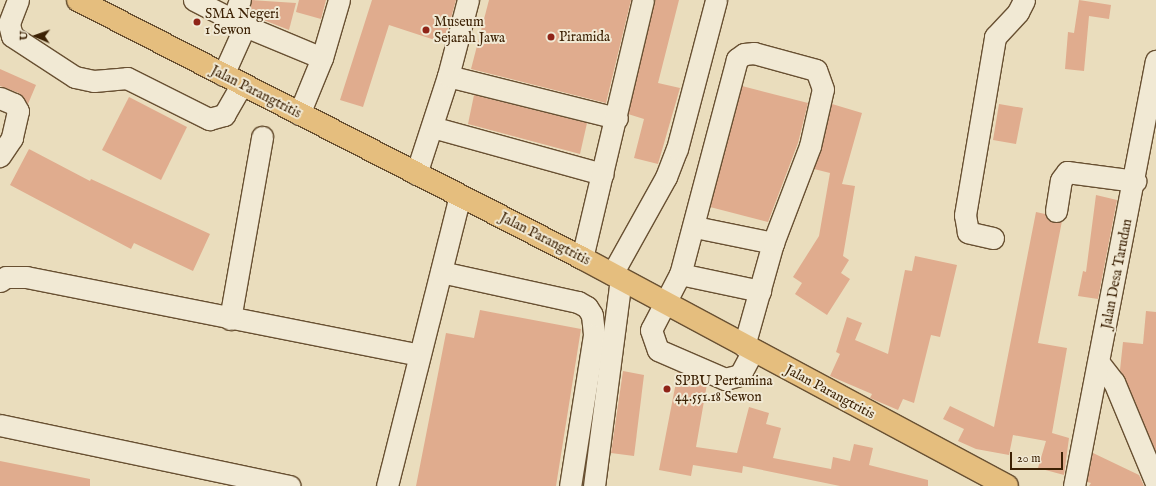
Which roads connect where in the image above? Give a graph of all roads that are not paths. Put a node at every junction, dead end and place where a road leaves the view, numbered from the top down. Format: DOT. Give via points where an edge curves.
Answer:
graph roads {
  1 [pos="18,0"];
  2 [pos="78,0"];
  3 [pos="194,0"];
  4 [pos="240,0"];
  5 [pos="339,0"];
  6 [pos="468,0"];
  7 [pos="643,0"];
  8 [pos="716,0"];
  9 [pos="1024,0"];
  10 [pos="239,23"];
  11 [pos="322,58"];
  12 [pos="1156,61"];
  13 [pos="222,75"];
  14 [pos="448,76"];
  15 [pos="241,85"];
  16 [pos="0,98"];
  17 [pos="299,114"];
  18 [pos="617,118"];
  19 [pos="432,127"];
  20 [pos="262,137"];
  21 [pos="0,156"];
  22 [pos="416,174"];
  23 [pos="604,174"];
  24 [pos="1135,181"];
  25 [pos="460,196"];
  26 [pos="1056,211"];
  27 [pos="695,227"];
  28 [pos="992,238"];
  29 [pos="773,243"];
  30 [pos="582,258"];
  31 [pos="441,272"];
  32 [pos="680,274"];
  33 [pos="617,277"];
  34 [pos="0,281"];
  35 [pos="760,291"];
  36 [pos="664,303"];
  37 [pos="230,319"];
  38 [pos="749,349"];
  39 [pos="419,355"];
  40 [pos="1099,363"];
  41 [pos="0,425"];
  42 [pos="1156,479"];
  43 [pos="1156,483"];
  44 [pos="1005,485"];
  45 [pos="290,486"];
  46 [pos="387,486"];
  47 [pos="570,486"];
  48 [pos="594,486"];
  49 [pos="1074,486"];
  1 -- 15 [label="street" via="9,24 12,36 75,77 94,81 127,78 209,119 224,114"];
  2 -- 13 [label="main road, Jalan Parangtritis"];
  3 -- 10 [label="street"];
  4 -- 10 [label="street"];
  5 -- 11 [label="street"];
  6 -- 14 [label="street"];
  7 -- 18 [label="street"];
  8 -- 33 [label="street" via="674,156"];
  9 -- 28 [label="street" via="1018,12 995,36 965,215 968,232"];
  10 -- 11 [label="street"];
  10 -- 13 [label="street"];
  11 -- 17 [label="street"];
  12 -- 24 [label="street, Jalan Desa Tarudan"];
  13 -- 15 [label="main road, Jalan Parangtritis"];
  14 -- 18 [label="street"];
  14 -- 19 [label="street"];
  15 -- 17 [label="main road, Jalan Parangtritis"];
  16 -- 21 [label="street" via="14,104 18,111 12,138"];
  17 -- 22 [label="main road, Jalan Parangtritis"];
  18 -- 23 [label="street"];
  19 -- 22 [label="street"];
  19 -- 23 [label="street"];
  20 -- 37 [label="street"];
  22 -- 25 [label="main road, Jalan Parangtritis"];
  23 -- 30 [label="street"];
  24 -- 26 [label="street" via="1067,172 1061,180"];
  24 -- 40 [label="street, Jalan Desa Tarudan"];
  25 -- 30 [label="main road, Jalan Parangtritis"];
  25 -- 31 [label="street"];
  27 -- 29 [label="street"];
  27 -- 29 [label="street" via="733,69 740,55 754,53 816,70 823,89 810,146"];
  27 -- 32 [label="street"];
  29 -- 35 [label="street"];
  30 -- 33 [label="main road, Jalan Parangtritis"];
  31 -- 39 [label="street"];
  31 -- 47 [label="street" via="578,302 587,307 592,314 594,335"];
  32 -- 35 [label="street"];
  32 -- 36 [label="street"];
  33 -- 36 [label="main road, Jalan Parangtritis"];
  33 -- 48 [label="street"];
  34 -- 37 [label="street" via="6,277 26,277"];
  35 -- 38 [label="street"];
  36 -- 38 [label="main road, Jalan Parangtritis"];
  36 -- 38 [label="street" via="651,330 654,344 665,354 732,379 740,376"];
  37 -- 39 [label="street"];
  38 -- 44 [label="main road, Jalan Parangtritis"];
  39 -- 46 [label="street"];
  40 -- 43 [label="street" via="1114,382"];
  40 -- 49 [label="street, Jalan Desa Tarudan"];
  41 -- 45 [label="street"];
  42 -- 43 [label="street"];
}
